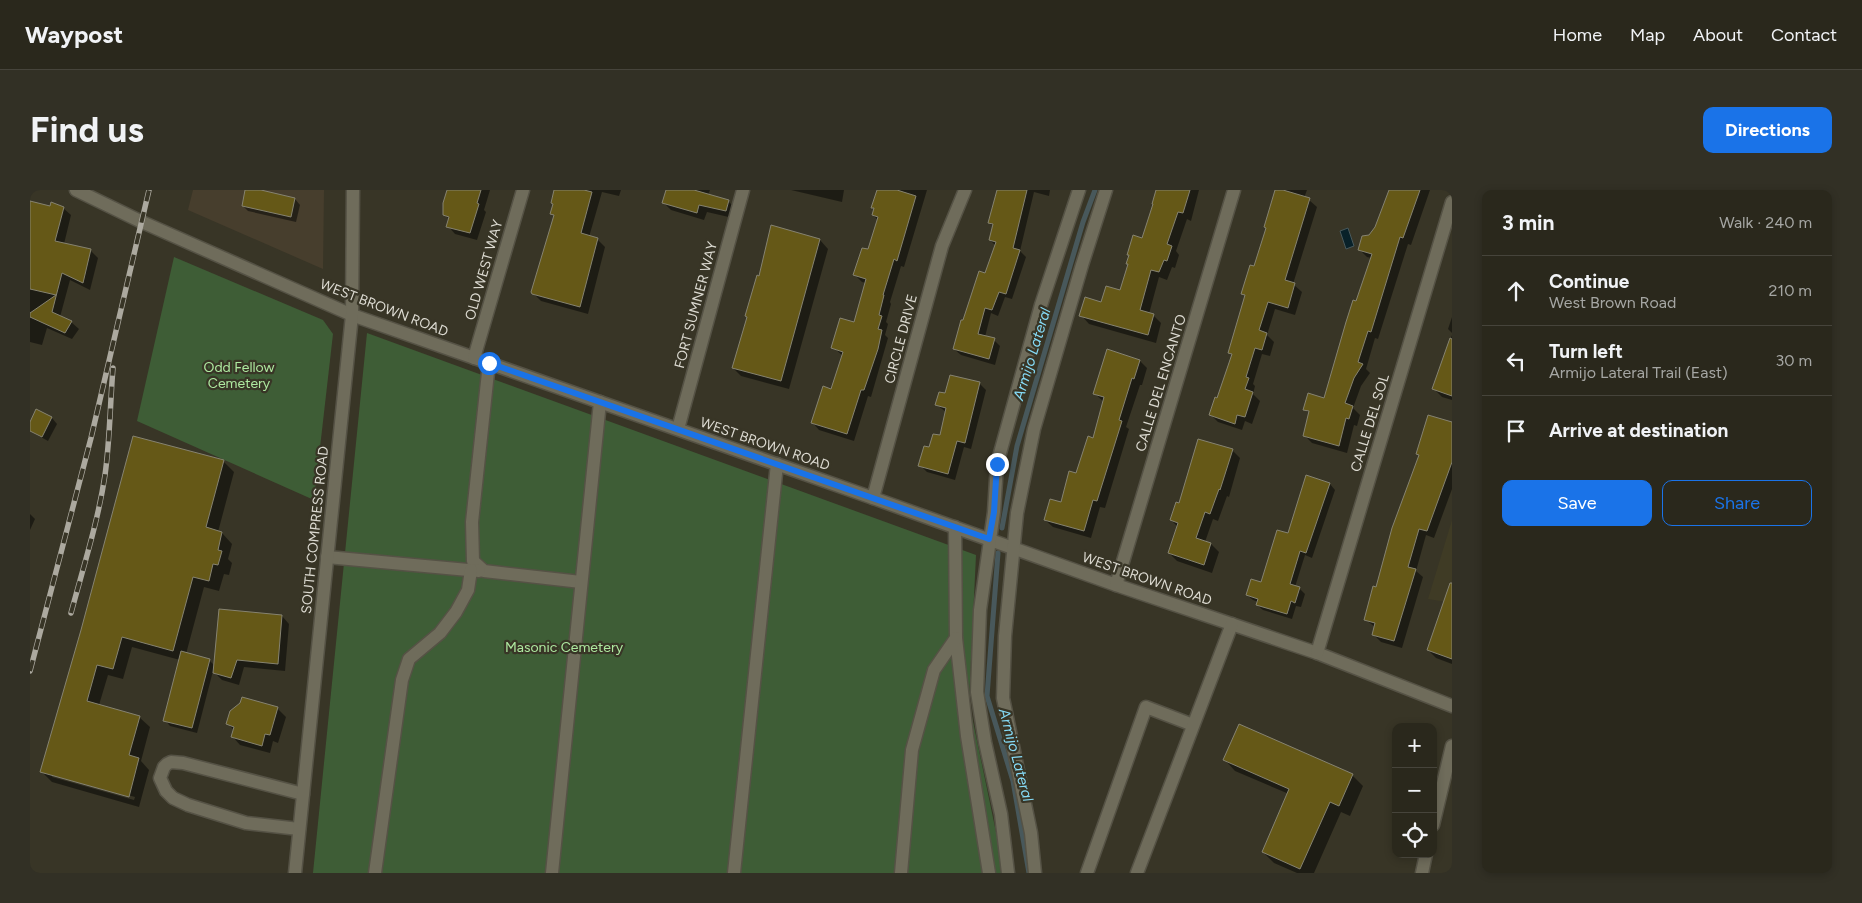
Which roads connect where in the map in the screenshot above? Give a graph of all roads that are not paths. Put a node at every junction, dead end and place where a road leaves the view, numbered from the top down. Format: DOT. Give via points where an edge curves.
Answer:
graph roads {
  1 [pos="76,190"];
  2 [pos="353,190"];
  3 [pos="523,190"];
  4 [pos="743,190"];
  5 [pos="965,190"];
  6 [pos="1079,190"];
  7 [pos="1106,190"];
  8 [pos="1234,190"];
  9 [pos="96,195"];
  10 [pos="1452,202"];
  11 [pos="352,315"];
  12 [pos="474,358"];
  13 [pos="489,363"];
  14 [pos="600,402"];
  15 [pos="678,429"];
  16 [pos="777,464"];
  17 [pos="874,498"];
  18 [pos="955,527"];
  19 [pos="989,539"];
  20 [pos="1014,548"];
  21 [pos="327,558"];
  22 [pos="477,571"];
  23 [pos="581,582"];
  24 [pos="1116,585"];
  25 [pos="1232,624"];
  26 [pos="956,638"];
  27 [pos="1317,653"];
  28 [pos="1452,706"];
  29 [pos="1193,725"];
  30 [pos="1452,746"];
  31 [pos="303,794"];
  32 [pos="1436,813"];
  33 [pos="299,829"];
  34 [pos="1425,858"];
  35 [pos="295,873"];
  36 [pos="375,873"];
  37 [pos="552,873"];
  38 [pos="734,873"];
  39 [pos="901,873"];
  40 [pos="989,873"];
  41 [pos="1008,873"];
  42 [pos="1034,873"];
  43 [pos="1086,873"];
  44 [pos="1137,873"];
  45 [pos="1422,873"];
  1 -- 9 [label="street, WEST BROWN ROAD"];
  2 -- 11 [label="street, SOUTH COMPRESS ROAD"];
  3 -- 12 [label="street, OLD WEST WAY"];
  4 -- 15 [label="street, FORT SUMNER WAY"];
  5 -- 17 [label="street, CIRCLE DRIVE" via="942,246"];
  6 -- 19 [label="street" via="1041,305 997,464"];
  7 -- 20 [label="street" via="1034,429 1017,512"];
  8 -- 24 [label="street, CALLE DEL ENCANTO"];
  9 -- 11 [label="street, WEST BROWN ROAD"];
  10 -- 27 [label="street, CALLE DEL SOL"];
  11 -- 12 [label="street, WEST BROWN ROAD"];
  11 -- 21 [label="street, SOUTH COMPRESS ROAD"];
  12 -- 13 [label="street, WEST BROWN ROAD"];
  13 -- 14 [label="street, WEST BROWN ROAD"];
  13 -- 22 [label="street" via="472,522 473,561"];
  14 -- 15 [label="street, WEST BROWN ROAD"];
  14 -- 23 [label="street"];
  15 -- 16 [label="street, WEST BROWN ROAD"];
  16 -- 17 [label="street, WEST BROWN ROAD"];
  16 -- 38 [label="street"];
  17 -- 18 [label="street, WEST BROWN ROAD"];
  18 -- 19 [label="street, WEST BROWN ROAD"];
  18 -- 26 [label="street"];
  19 -- 20 [label="street, WEST BROWN ROAD"];
  19 -- 41 [label="street" via="980,610 977,692 984,742 1001,814"];
  20 -- 24 [label="street, WEST BROWN ROAD"];
  20 -- 42 [label="street" via="1003,698 1030,833"];
  21 -- 22 [label="street"];
  21 -- 31 [label="street, SOUTH COMPRESS ROAD"];
  22 -- 23 [label="street"];
  22 -- 36 [label="street" via="456,612 440,633 409,659 402,680"];
  23 -- 37 [label="street"];
  24 -- 25 [label="street, WEST BROWN ROAD"];
  25 -- 27 [label="street, WEST BROWN ROAD"];
  25 -- 29 [label="street"];
  26 -- 39 [label="street" via="934,670 912,750"];
  26 -- 40 [label="street" via="967,736"];
  27 -- 28 [label="street, WEST BROWN ROAD"];
  29 -- 43 [label="street" via="1146,707"];
  29 -- 44 [label="street"];
  30 -- 32 [label="street"];
  31 -- 33 [label="street, SOUTH COMPRESS ROAD"];
  31 -- 33 [label="street" via="183,762 167,764 160,778 173,798 188,804 246,823"];
  33 -- 35 [label="street, SOUTH COMPRESS ROAD"];
  34 -- 45 [label="street"];
}
